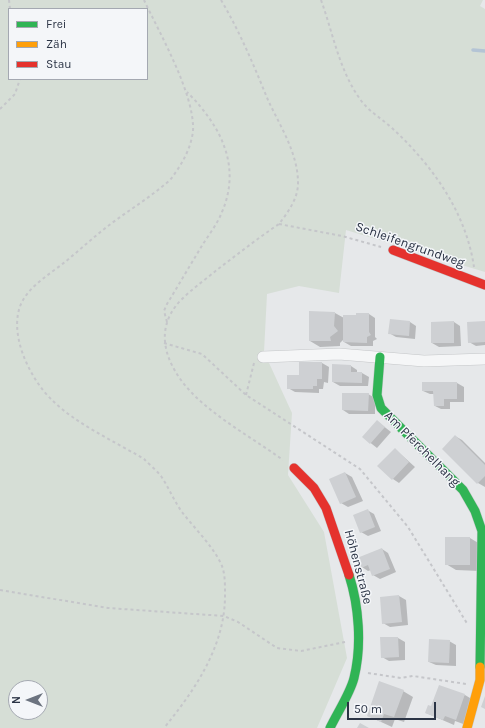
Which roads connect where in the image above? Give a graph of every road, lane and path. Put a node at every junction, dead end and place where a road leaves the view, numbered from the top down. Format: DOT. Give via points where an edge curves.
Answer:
graph roads {
  1 [pos="221,0"];
  2 [pos="321,0"];
  3 [pos="148,9"];
  4 [pos="20,80"];
  5 [pos="186,92"];
  6 [pos="0,109"];
  7 [pos="279,224"];
  8 [pos="393,250"];
  9 [pos="481,283"];
  10 [pos="167,322"];
  11 [pos="164,343"];
  12 [pos="263,357"];
  13 [pos="380,357"];
  14 [pos="485,359"];
  15 [pos="246,395"];
  16 [pos="294,468"];
  17 [pos="0,590"];
  18 [pos="224,616"];
  19 [pos="358,630"];
  20 [pos="481,640"];
  21 [pos="371,673"];
  22 [pos="470,684"];
  23 [pos="164,728"];
  24 [pos="330,728"];
  25 [pos="467,728"];
  1 -- 7 [label="path" via="254,64 296,166 297,193"];
  2 -- 9 [label="path" via="354,91 430,170 452,200"];
  3 -- 5 [label="path"];
  4 -- 6 [label="path" via="15,94"];
  5 -- 10 [label="path" via="200,105 220,133 229,161 229,189 222,213 167,304 164,311"];
  5 -- 18 [label="path" via="193,131 178,170 161,188 111,224 34,287 22,303 18,325 28,370 51,400 75,418 144,459 160,475 180,509 218,558 225,584"];
  7 -- 8 [label="path, Schleifengrundweg" via="342,236"];
  7 -- 10 [label="path" via="180,300"];
  8 -- 9 [label="street, Schleifengrundweg"];
  10 -- 11 [label="path"];
  11 -- 15 [label="path" via="202,354"];
  11 -- 16 [label="path" via="176,374 186,387 206,406"];
  12 -- 13 [label="street" via="339,354"];
  12 -- 15 [label="path" via="255,356"];
  13 -- 14 [label="street" via="442,361"];
  13 -- 20 [label="street, Am Pferchelhang" via="377,395 381,408 453,479 463,490 475,511 482,531"];
  15 -- 20 [label="path" via="360,470 408,527 475,637"];
  16 -- 19 [label="street, Höhenstraße" via="314,488 331,520 350,577"];
  17 -- 18 [label="path" via="108,608"];
  18 -- 19 [label="path" via="238,622 277,648 301,651 344,643"];
  18 -- 23 [label="path" via="216,646 207,665 179,710"];
  19 -- 24 [label="street, Höhenstraße" via="354,679"];
  20 -- 25 [label="street, Am Pferchelhang" via="479,686"];
  21 -- 22 [label="path"];
}
